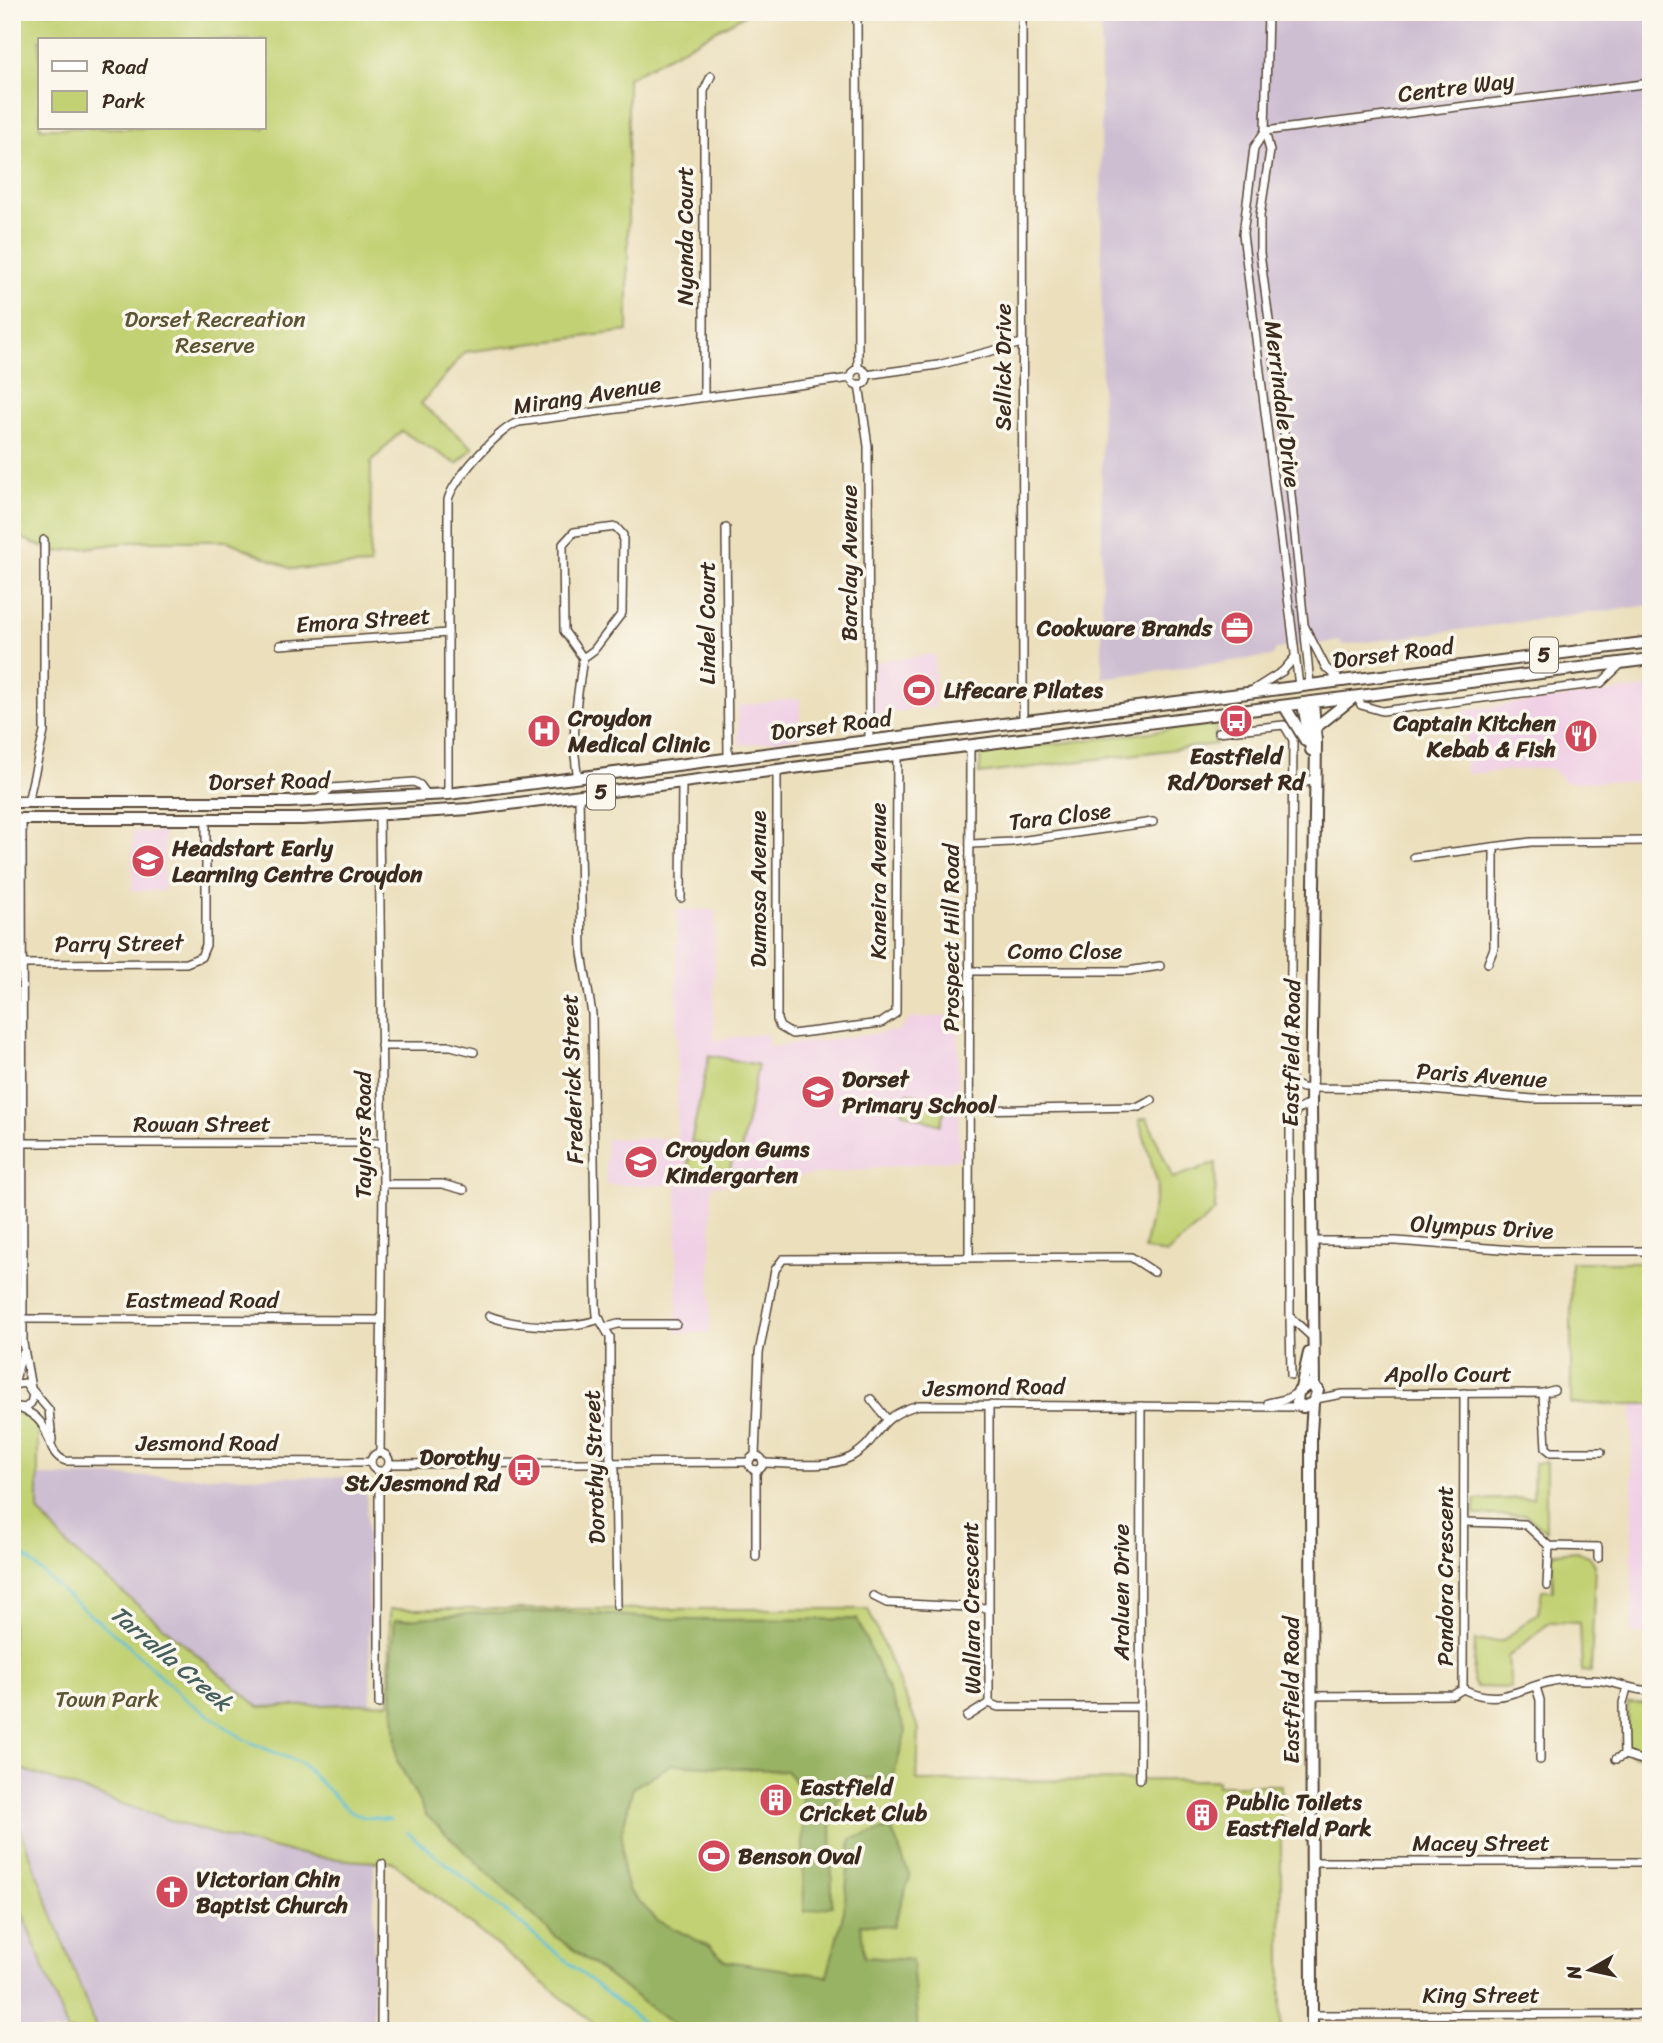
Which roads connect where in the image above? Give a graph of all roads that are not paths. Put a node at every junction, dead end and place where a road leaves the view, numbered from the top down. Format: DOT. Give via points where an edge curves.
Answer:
graph roads {
  1 [pos="857,12"];
  2 [pos="1022,12"];
  3 [pos="1268,12"];
  4 [pos="711,76"];
  5 [pos="1651,83"];
  6 [pos="1265,131"];
  7 [pos="1022,342"];
  8 [pos="858,369"];
  9 [pos="866,375"];
  10 [pos="851,378"];
  11 [pos="1278,383"];
  12 [pos="859,384"];
  13 [pos="1261,385"];
  14 [pos="704,397"];
  15 [pos="1291,486"];
  16 [pos="1274,488"];
  17 [pos="726,528"];
  18 [pos="44,540"];
  19 [pos="1303,623"];
  20 [pos="447,633"];
  21 [pos="1646,643"];
  22 [pos="280,645"];
  23 [pos="1295,657"];
  24 [pos="583,658"];
  25 [pos="1647,660"];
  26 [pos="1621,664"];
  27 [pos="1340,680"];
  28 [pos="1305,685"];
  29 [pos="1249,692"];
  30 [pos="1355,697"];
  31 [pos="1308,703"];
  32 [pos="1285,707"];
  33 [pos="1023,722"];
  34 [pos="1316,727"];
  35 [pos="1218,732"];
  36 [pos="1026,738"];
  37 [pos="869,741"];
  38 [pos="970,746"];
  39 [pos="1311,750"];
  40 [pos="775,753"];
  41 [pos="897,754"];
  42 [pos="728,759"];
  43 [pos="777,770"];
  44 [pos="1315,772"];
  45 [pos="578,778"];
  46 [pos="682,782"];
  47 [pos="1293,788"];
  48 [pos="448,794"];
  49 [pos="579,795"];
  50 [pos="428,796"];
  51 [pos="379,800"];
  52 [pos="12,802"];
  53 [pos="28,802"];
  54 [pos="316,802"];
  55 [pos="379,816"];
  56 [pos="17,819"];
  57 [pos="206,819"];
  58 [pos="1153,822"];
  59 [pos="1651,841"];
  60 [pos="971,844"];
  61 [pos="1494,847"];
  62 [pos="1414,857"];
  63 [pos="681,898"];
  64 [pos="1488,963"];
  65 [pos="23,964"];
  66 [pos="1160,966"];
  67 [pos="971,971"];
  68 [pos="777,1009"];
  69 [pos="382,1046"];
  70 [pos="474,1052"];
  71 [pos="1311,1088"];
  72 [pos="1651,1099"];
  73 [pos="1152,1100"];
  74 [pos="1311,1103"];
  75 [pos="970,1110"];
  76 [pos="23,1143"];
  77 [pos="381,1143"];
  78 [pos="383,1184"];
  79 [pos="464,1189"];
  80 [pos="1311,1241"];
  81 [pos="1651,1251"];
  82 [pos="969,1258"];
  83 [pos="1154,1272"];
  84 [pos="489,1316"];
  85 [pos="1290,1317"];
  86 [pos="23,1319"];
  87 [pos="600,1319"];
  88 [pos="380,1320"];
  89 [pos="676,1324"];
  90 [pos="607,1327"];
  91 [pos="1312,1339"];
  92 [pos="23,1343"];
  93 [pos="1290,1375"];
  94 [pos="13,1384"];
  95 [pos="1315,1386"];
  96 [pos="32,1389"];
  97 [pos="1299,1390"];
  98 [pos="1554,1390"];
  99 [pos="1464,1393"];
  100 [pos="1543,1393"];
  101 [pos="1342,1394"];
  102 [pos="871,1399"];
  103 [pos="1315,1401"];
  104 [pos="989,1405"];
  105 [pos="1247,1405"];
  106 [pos="12,1406"];
  107 [pos="1141,1406"];
  108 [pos="1301,1407"];
  109 [pos="21,1409"];
  110 [pos="887,1419"];
  111 [pos="1311,1433"];
  112 [pos="52,1446"];
  113 [pos="1601,1452"];
  114 [pos="380,1453"];
  115 [pos="755,1456"];
  116 [pos="371,1462"];
  117 [pos="748,1462"];
  118 [pos="612,1463"];
  119 [pos="389,1464"];
  120 [pos="763,1464"];
  121 [pos="756,1471"];
  122 [pos="379,1472"];
  123 [pos="1465,1521"];
  124 [pos="1549,1546"];
  125 [pos="756,1557"];
  126 [pos="1598,1558"];
  127 [pos="1546,1587"];
  128 [pos="873,1596"];
  129 [pos="617,1606"];
  130 [pos="988,1608"];
  131 [pos="1536,1687"];
  132 [pos="1627,1688"];
  133 [pos="1463,1689"];
  134 [pos="1651,1691"];
  135 [pos="1311,1696"];
  136 [pos="989,1703"];
  137 [pos="379,1704"];
  138 [pos="1140,1707"];
  139 [pos="967,1717"];
  140 [pos="1540,1760"];
  141 [pos="1642,1760"];
  142 [pos="1140,1779"];
  143 [pos="1651,1862"];
  144 [pos="1312,1863"];
  145 [pos="382,1864"];
  146 [pos="1651,2014"];
  147 [pos="1312,2015"];
  148 [pos="381,2031"];
  149 [pos="1312,2031"];
  1 -- 8 [label="street"];
  2 -- 7 [label="street, Sellick Drive"];
  3 -- 6 [label="street, Merrindale Drive"];
  4 -- 14 [label="street, Nyanda Court" via="704,91"];
  5 -- 6 [label="street, Centre Way"];
  6 -- 11 [label="street, Merrindale Drive" via="1270,150 1260,244"];
  6 -- 13 [label="street, Merrindale Drive" via="1254,148 1242,234"];
  7 -- 9 [label="street" via="938,365"];
  7 -- 33 [label="street, Sellick Drive"];
  8 -- 9 [label="street"];
  8 -- 10 [label="street"];
  9 -- 12 [label="street"];
  10 -- 12 [label="street"];
  10 -- 14 [label="street, Mirang Avenue"];
  11 -- 13 [label="street"];
  11 -- 15 [label="street, Merrindale Drive"];
  12 -- 37 [label="street, Barclay Avenue" via="868,446"];
  13 -- 16 [label="street, Merrindale Drive"];
  14 -- 20 [label="street, Mirang Avenue" via="506,426 449,494"];
  15 -- 16 [label="street"];
  15 -- 19 [label="street, Merrindale Drive"];
  16 -- 23 [label="street, Merrindale Drive"];
  17 -- 42 [label="street, Lindel Court"];
  18 -- 53 [label="street" via="44,732"];
  19 -- 27 [label="street" via="1326,668"];
  19 -- 28 [label="street, Merrindale Drive"];
  20 -- 22 [label="street, Emora Street"];
  20 -- 48 [label="street, Mirang Avenue"];
  21 -- 25 [label="main road"];
  21 -- 27 [label="main road, Dorset Road / 5"];
  23 -- 28 [label="street, Merrindale Drive"];
  23 -- 29 [label="street" via="1283,671"];
  24 -- 24 [label="street" via="564,631 563,544 574,532 616,527 623,535 622,613"];
  24 -- 45 [label="street" via="574,728"];
  25 -- 26 [label="main road, Dorset Road / 5"];
  26 -- 30 [label="main road, Dorset Road / 5"];
  26 -- 30 [label="street" via="1601,683 1395,709 1372,709"];
  27 -- 28 [label="main road, Dorset Road / 5"];
  28 -- 29 [label="main road, Dorset Road / 5"];
  28 -- 31 [label="main road, Eastfield Road"];
  29 -- 33 [label="main road, Dorset Road / 5"];
  30 -- 31 [label="main road, Dorset Road / 5"];
  30 -- 34 [label="main road"];
  31 -- 32 [label="main road, Dorset Road / 5"];
  31 -- 34 [label="main road, Eastfield Road"];
  31 -- 39 [label="main road, Eastfield Road"];
  32 -- 36 [label="main road, Dorset Road / 5"];
  32 -- 39 [label="main road"];
  33 -- 36 [label="main road"];
  33 -- 37 [label="main road, Dorset Road / 5"];
  34 -- 44 [label="main road, Eastfield Road"];
  35 -- 47 [label="street" via="1276,725 1289,729"];
  36 -- 38 [label="main road, Dorset Road / 5"];
  37 -- 40 [label="main road, Dorset Road / 5"];
  38 -- 41 [label="main road, Dorset Road / 5"];
  38 -- 60 [label="street, Prospect Hill Road"];
  39 -- 44 [label="main road, Eastfield Road"];
  40 -- 42 [label="main road, Dorset Road / 5"];
  40 -- 43 [label="main road"];
  41 -- 43 [label="main road, Dorset Road / 5"];
  41 -- 68 [label="street, Kaneira Avenue" via="898,1008 887,1021 792,1034 780,1027"];
  42 -- 45 [label="main road, Dorset Road / 5"];
  43 -- 46 [label="main road, Dorset Road / 5"];
  43 -- 68 [label="street, Dumosa Avenue"];
  44 -- 47 [label="street"];
  44 -- 71 [label="main road, Eastfield Road"];
  45 -- 48 [label="main road, Dorset Road / 5"];
  45 -- 49 [label="main road"];
  46 -- 49 [label="main road, Dorset Road / 5"];
  46 -- 63 [label="street"];
  47 -- 71 [label="street" via="1290,1075 1296,1086"];
  48 -- 50 [label="main road, Dorset Road / 5"];
  49 -- 55 [label="main road, Dorset Road / 5"];
  49 -- 87 [label="street, Frederick Street" via="582,953 592,1014 596,1304"];
  50 -- 51 [label="main road, Dorset Road / 5"];
  50 -- 54 [label="street" via="414,782 352,785 331,788"];
  51 -- 54 [label="main road, Dorset Road / 5"];
  51 -- 55 [label="main road"];
  52 -- 53 [label="main road, Dorset Road / 5"];
  53 -- 54 [label="main road, Dorset Road / 5"];
  53 -- 56 [label="main road"];
  55 -- 57 [label="main road, Dorset Road / 5"];
  55 -- 69 [label="street, Taylors Road"];
  56 -- 57 [label="main road, Dorset Road / 5"];
  56 -- 65 [label="street"];
  57 -- 65 [label="street, Parry Street" via="206,945 201,957 186,963"];
  58 -- 60 [label="street, Tara Close"];
  59 -- 61 [label="street" via="1548,841"];
  60 -- 67 [label="street, Prospect Hill Road"];
  61 -- 62 [label="street"];
  61 -- 64 [label="street" via="1494,948"];
  65 -- 76 [label="street"];
  66 -- 67 [label="street, Como Close" via="1128,971"];
  67 -- 75 [label="street, Prospect Hill Road"];
  69 -- 70 [label="street" via="451,1046"];
  69 -- 77 [label="street, Taylors Road"];
  71 -- 72 [label="street, Paris Avenue" via="1419,1089 1533,1099"];
  71 -- 74 [label="main road, Eastfield Road"];
  73 -- 75 [label="street" via="1139,1107"];
  74 -- 80 [label="main road, Eastfield Road"];
  74 -- 85 [label="street" via="1297,1110 1290,1122"];
  75 -- 82 [label="street, Prospect Hill Road"];
  76 -- 77 [label="street, Rowan Street"];
  76 -- 86 [label="street"];
  77 -- 78 [label="street, Taylors Road"];
  78 -- 79 [label="street" via="442,1184"];
  78 -- 88 [label="street, Taylors Road"];
  80 -- 81 [label="street, Olympus Drive" via="1396,1241 1527,1251"];
  80 -- 91 [label="main road, Eastfield Road"];
  82 -- 83 [label="street" via="1131,1257"];
  82 -- 115 [label="street" via="787,1257 780,1261 759,1353"];
  84 -- 87 [label="street" via="513,1325 580,1324"];
  85 -- 91 [label="street"];
  85 -- 93 [label="street"];
  86 -- 88 [label="street, Eastmead Road"];
  86 -- 92 [label="street"];
  87 -- 90 [label="street"];
  88 -- 114 [label="street, Taylors Road"];
  89 -- 90 [label="street"];
  90 -- 118 [label="street, Dorothy Street"];
  91 -- 95 [label="main road, Eastfield Road"];
  91 -- 97 [label="main road, Eastfield Road"];
  92 -- 94 [label="street"];
  92 -- 96 [label="street"];
  94 -- 96 [label="street" via="25,1383"];
  95 -- 97 [label="main road"];
  95 -- 101 [label="street, Apollo Court"];
  95 -- 103 [label="main road, Eastfield Road"];
  96 -- 109 [label="street" via="31,1403"];
  96 -- 112 [label="street" via="49,1410"];
  97 -- 105 [label="street, Jesmond Road" via="1277,1402"];
  97 -- 108 [label="main road, Eastfield Road"];
  98 -- 100 [label="street, Apollo Court"];
  99 -- 100 [label="street, Apollo Court"];
  99 -- 101 [label="street, Apollo Court"];
  99 -- 123 [label="street, Pandora Crescent"];
  100 -- 113 [label="street" via="1546,1448 1551,1452"];
  101 -- 103 [label="street, Apollo Court"];
  102 -- 110 [label="street"];
  103 -- 108 [label="main road"];
  103 -- 111 [label="main road, Eastfield Road"];
  104 -- 107 [label="street, Jesmond Road"];
  104 -- 110 [label="street, Jesmond Road" via="919,1405"];
  104 -- 130 [label="street, Wallara Crescent"];
  105 -- 107 [label="street, Jesmond Road"];
  105 -- 108 [label="street, Jesmond Road"];
  106 -- 109 [label="street"];
  107 -- 138 [label="street, Araluen Drive"];
  108 -- 111 [label="main road, Eastfield Road"];
  109 -- 112 [label="street" via="43,1422"];
  110 -- 120 [label="street, Jesmond Road" via="861,1451 842,1461"];
  111 -- 135 [label="main road, Eastfield Road"];
  112 -- 116 [label="street, Jesmond Road" via="61,1460 75,1462"];
  114 -- 116 [label="street"];
  114 -- 119 [label="street"];
  115 -- 117 [label="street"];
  115 -- 120 [label="street"];
  116 -- 122 [label="street"];
  117 -- 118 [label="street"];
  117 -- 121 [label="street"];
  118 -- 119 [label="street"];
  118 -- 129 [label="street, Dorothy Street"];
  119 -- 122 [label="street"];
  120 -- 121 [label="street"];
  121 -- 125 [label="street"];
  122 -- 137 [label="street"];
  123 -- 124 [label="street" via="1525,1524"];
  123 -- 133 [label="street, Pandora Crescent"];
  124 -- 126 [label="street" via="1598,1547"];
  124 -- 127 [label="street"];
  128 -- 130 [label="street" via="887,1603"];
  130 -- 136 [label="street, Wallara Crescent"];
  131 -- 132 [label="street" via="1553,1681 1605,1680"];
  131 -- 133 [label="street" via="1513,1696 1478,1696"];
  131 -- 140 [label="street"];
  132 -- 134 [label="street"];
  132 -- 141 [label="street" via="1620,1757"];
  133 -- 135 [label="street, Pandora Crescent" via="1453,1695"];
  135 -- 144 [label="main road, Eastfield Road"];
  136 -- 138 [label="street, Wallara Crescent" via="998,1707"];
  136 -- 139 [label="street"];
  138 -- 142 [label="street, Araluen Drive"];
  143 -- 144 [label="street, Macey Street"];
  144 -- 147 [label="main road, Eastfield Road"];
  145 -- 148 [label="street"];
  146 -- 147 [label="street, King Street"];
  147 -- 149 [label="main road, Eastfield Road"];
}
